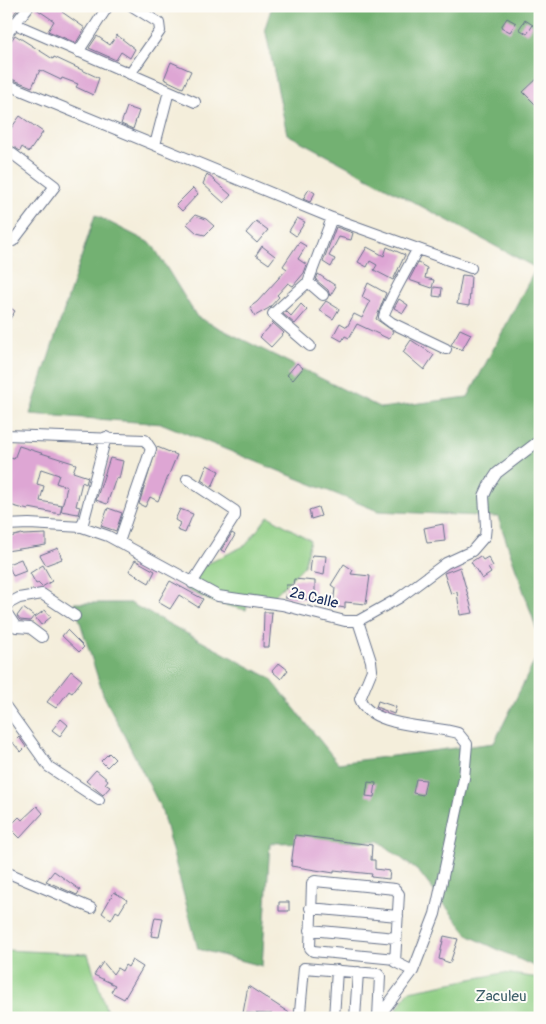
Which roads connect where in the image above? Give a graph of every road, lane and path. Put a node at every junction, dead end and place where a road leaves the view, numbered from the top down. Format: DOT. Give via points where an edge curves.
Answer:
graph roads {
  1 [pos="29,6"];
  2 [pos="108,6"];
  3 [pos="132,6"];
  4 [pos="10,22"];
  5 [pos="6,36"];
  6 [pos="78,52"];
  7 [pos="130,74"];
  8 [pos="6,84"];
  9 [pos="169,91"];
  10 [pos="195,102"];
  11 [pos="154,145"];
  12 [pos="6,149"];
  13 [pos="332,218"];
  14 [pos="13,241"];
  15 [pos="417,250"];
  16 [pos="471,268"];
  17 [pos="308,282"];
  18 [pos="323,295"];
  19 [pos="310,346"];
  20 [pos="446,349"];
  21 [pos="6,435"];
  22 [pos="106,437"];
  23 [pos="540,440"];
  24 [pos="187,479"];
  25 [pos="6,525"];
  26 [pos="82,527"];
  27 [pos="119,542"];
  28 [pos="192,583"];
  29 [pos="6,605"];
  30 [pos="6,612"];
  31 [pos="75,616"];
  32 [pos="358,621"];
  33 [pos="42,637"];
  34 [pos="6,706"];
  35 [pos="99,800"];
  36 [pos="6,872"];
  37 [pos="91,908"];
  38 [pos="310,908"];
  39 [pos="398,916"];
  40 [pos="310,930"];
  41 [pos="396,938"];
  42 [pos="310,948"];
  43 [pos="395,959"];
  44 [pos="304,968"];
  45 [pos="337,970"];
  46 [pos="358,972"];
  47 [pos="413,972"];
  48 [pos="317,1018"];
  49 [pos="334,1018"];
  50 [pos="355,1018"];
  51 [pos="378,1018"];
  1 -- 4 [label="street"];
  2 -- 6 [label="street"];
  3 -- 7 [label="street" via="158,23 160,32"];
  4 -- 5 [label="street"];
  4 -- 6 [label="street"];
  6 -- 7 [label="street"];
  7 -- 9 [label="street"];
  8 -- 11 [label="street"];
  9 -- 10 [label="street"];
  9 -- 11 [label="street"];
  11 -- 13 [label="street"];
  12 -- 14 [label="street" via="55,186"];
  13 -- 15 [label="street"];
  13 -- 17 [label="street"];
  15 -- 16 [label="street"];
  15 -- 20 [label="street" via="384,317"];
  17 -- 18 [label="street"];
  17 -- 19 [label="street" via="274,314"];
  21 -- 22 [label="street"];
  22 -- 26 [label="street"];
  22 -- 27 [label="street" via="145,440 150,450"];
  23 -- 32 [label="street" via="489,484 484,496 485,536 472,551 446,563 399,598"];
  24 -- 28 [label="street" via="235,511 235,516"];
  25 -- 26 [label="street, 2a Calle"];
  26 -- 27 [label="street, 2a Calle"];
  27 -- 28 [label="street, 2a Calle"];
  28 -- 32 [label="street, 2a Calle" via="218,596"];
  29 -- 31 [label="street" via="19,598 42,594"];
  30 -- 33 [label="street" via="16,627 30,628"];
  32 -- 47 [label="street" via="372,670 360,699 363,706 370,713 398,723 458,733 467,744 464,778 435,914"];
  34 -- 35 [label="street" via="49,766"];
  36 -- 37 [label="street"];
  38 -- 39 [label="street"];
  38 -- 39 [label="street" via="310,885 315,881 392,887 399,894"];
  38 -- 40 [label="street"];
  39 -- 41 [label="street"];
  40 -- 41 [label="street"];
  40 -- 42 [label="street"];
  41 -- 43 [label="street"];
  42 -- 43 [label="street" via="316,952"];
  42 -- 44 [label="street"];
  43 -- 47 [label="street" via="398,965"];
  44 -- 45 [label="street"];
  44 -- 48 [label="street" via="300,1012 303,1017"];
  45 -- 46 [label="street"];
  45 -- 49 [label="street"];
  46 -- 50 [label="street"];
  46 -- 51 [label="street" via="380,976"];
  47 -- 51 [label="street"];
}
